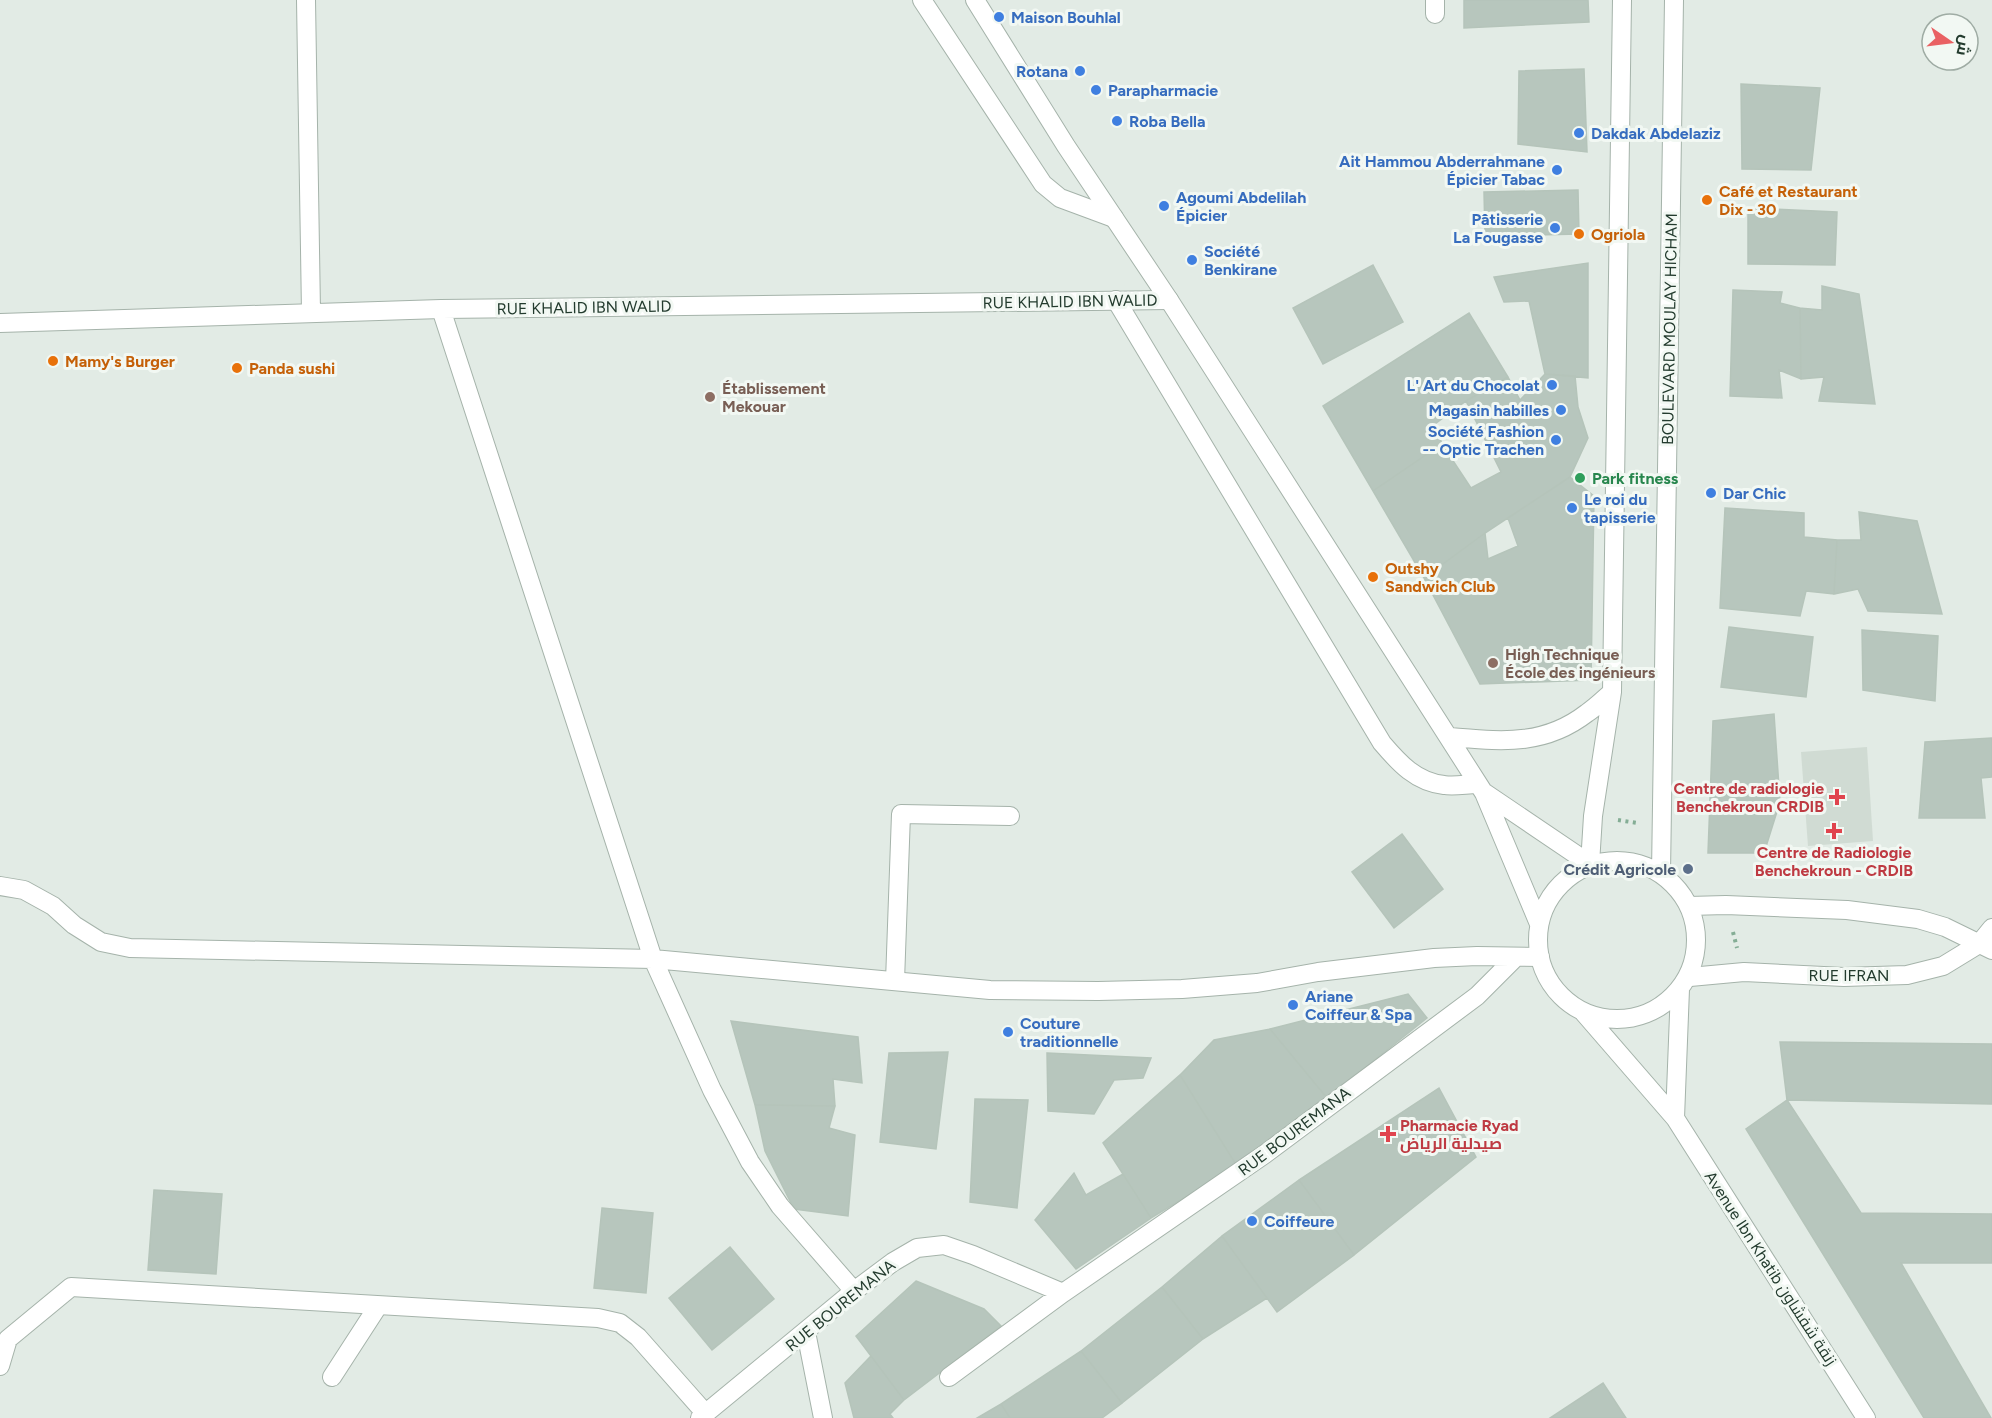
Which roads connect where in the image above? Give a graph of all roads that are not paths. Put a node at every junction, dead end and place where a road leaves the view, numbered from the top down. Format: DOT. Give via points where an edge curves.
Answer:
graph roads {
  1 [pos="306,0"];
  2 [pos="922,0"];
  3 [pos="975,0"];
  4 [pos="1622,0"];
  5 [pos="1674,0"];
  6 [pos="1114,218"];
  7 [pos="1116,300"];
  8 [pos="1169,300"];
  9 [pos="441,309"];
  10 [pos="311,312"];
  11 [pos="0,323"];
  12 [pos="1612,692"];
  13 [pos="1449,737"];
  14 [pos="1481,788"];
  15 [pos="1010,816"];
  16 [pos="1590,864"];
  17 [pos="1661,873"];
  18 [pos="0,886"];
  19 [pos="1689,906"];
  20 [pos="1539,924"];
  21 [pos="1992,928"];
  22 [pos="1986,947"];
  23 [pos="1516,957"];
  24 [pos="1540,957"];
  25 [pos="653,959"];
  26 [pos="894,981"];
  27 [pos="1685,983"];
  28 [pos="1583,1012"];
  29 [pos="1675,1118"];
  30 [pos="854,1291"];
  31 [pos="1063,1293"];
  32 [pos="378,1306"];
  33 [pos="806,1332"];
  34 [pos="0,1366"];
  35 [pos="332,1377"];
  36 [pos="949,1377"];
  37 [pos="703,1416"];
  38 [pos="823,1418"];
  39 [pos="1866,1418"];
  1 -- 10 [label="street"];
  2 -- 6 [label="street" via="1043,184 1060,198"];
  3 -- 6 [label="street"];
  4 -- 12 [label="street"];
  5 -- 17 [label="street, BOULEVARD MOULAY HICHAM"];
  6 -- 8 [label="street"];
  7 -- 8 [label="street, RUE KHALID IBN WALID"];
  7 -- 9 [label="street, RUE KHALID IBN WALID"];
  7 -- 14 [label="street" via="1382,743 1397,762 1421,779 1444,786"];
  8 -- 13 [label="street"];
  9 -- 10 [label="street, RUE KHALID IBN WALID"];
  9 -- 25 [label="street"];
  10 -- 11 [label="street, RUE KHALID IBN WALID"];
  12 -- 13 [label="street" via="1586,714 1554,732 1522,741"];
  12 -- 16 [label="street" via="1593,816"];
  13 -- 14 [label="street"];
  14 -- 16 [label="street"];
  14 -- 20 [label="street"];
  15 -- 26 [label="street" via="901,814"];
  16 -- 17 [label="street" via="1614,860 1639,862"];
  16 -- 20 [label="street" via="1562,882 1552,894"];
  17 -- 19 [label="street" via="1678,887"];
  18 -- 25 [label="street" via="24,890 53,906 101,942 130,948"];
  19 -- 22 [label="street" via="1847,910 1918,919"];
  19 -- 27 [label="street" via="1696,926 1696,948"];
  20 -- 24 [label="street"];
  21 -- 22 [label="street, RUE IFRAN"];
  22 -- 27 [label="street, RUE IFRAN" via="1943,966 1907,975 1844,977 1744,972"];
  23 -- 24 [label="street"];
  23 -- 26 [label="street" via="1434,958 1257,983 1182,988 990,990"];
  23 -- 31 [label="street, RUE BOUREMANA" via="1477,996 1265,1154"];
  24 -- 28 [label="street" via="1551,984"];
  25 -- 26 [label="street"];
  25 -- 30 [label="street" via="712,1090 750,1162 780,1206"];
  27 -- 28 [label="street" via="1663,1005 1644,1015 1603,1018"];
  27 -- 29 [label="street"];
  28 -- 29 [label="street, Avenue Ibn Khatib زنقة شفشاون"];
  29 -- 39 [label="street, Avenue Ibn Khatib زنقة شفشاون"];
  30 -- 31 [label="street, RUE BOUREMANA" via="917,1248 944,1245"];
  30 -- 33 [label="street, RUE BOUREMANA"];
  31 -- 36 [label="street, RUE BOUREMANA"];
  32 -- 34 [label="street" via="71,1287 8,1339"];
  32 -- 35 [label="street"];
  32 -- 37 [label="street" via="598,1318 620,1323 638,1337"];
  33 -- 37 [label="street, RUE BOUREMANA"];
  33 -- 38 [label="street"];
}
